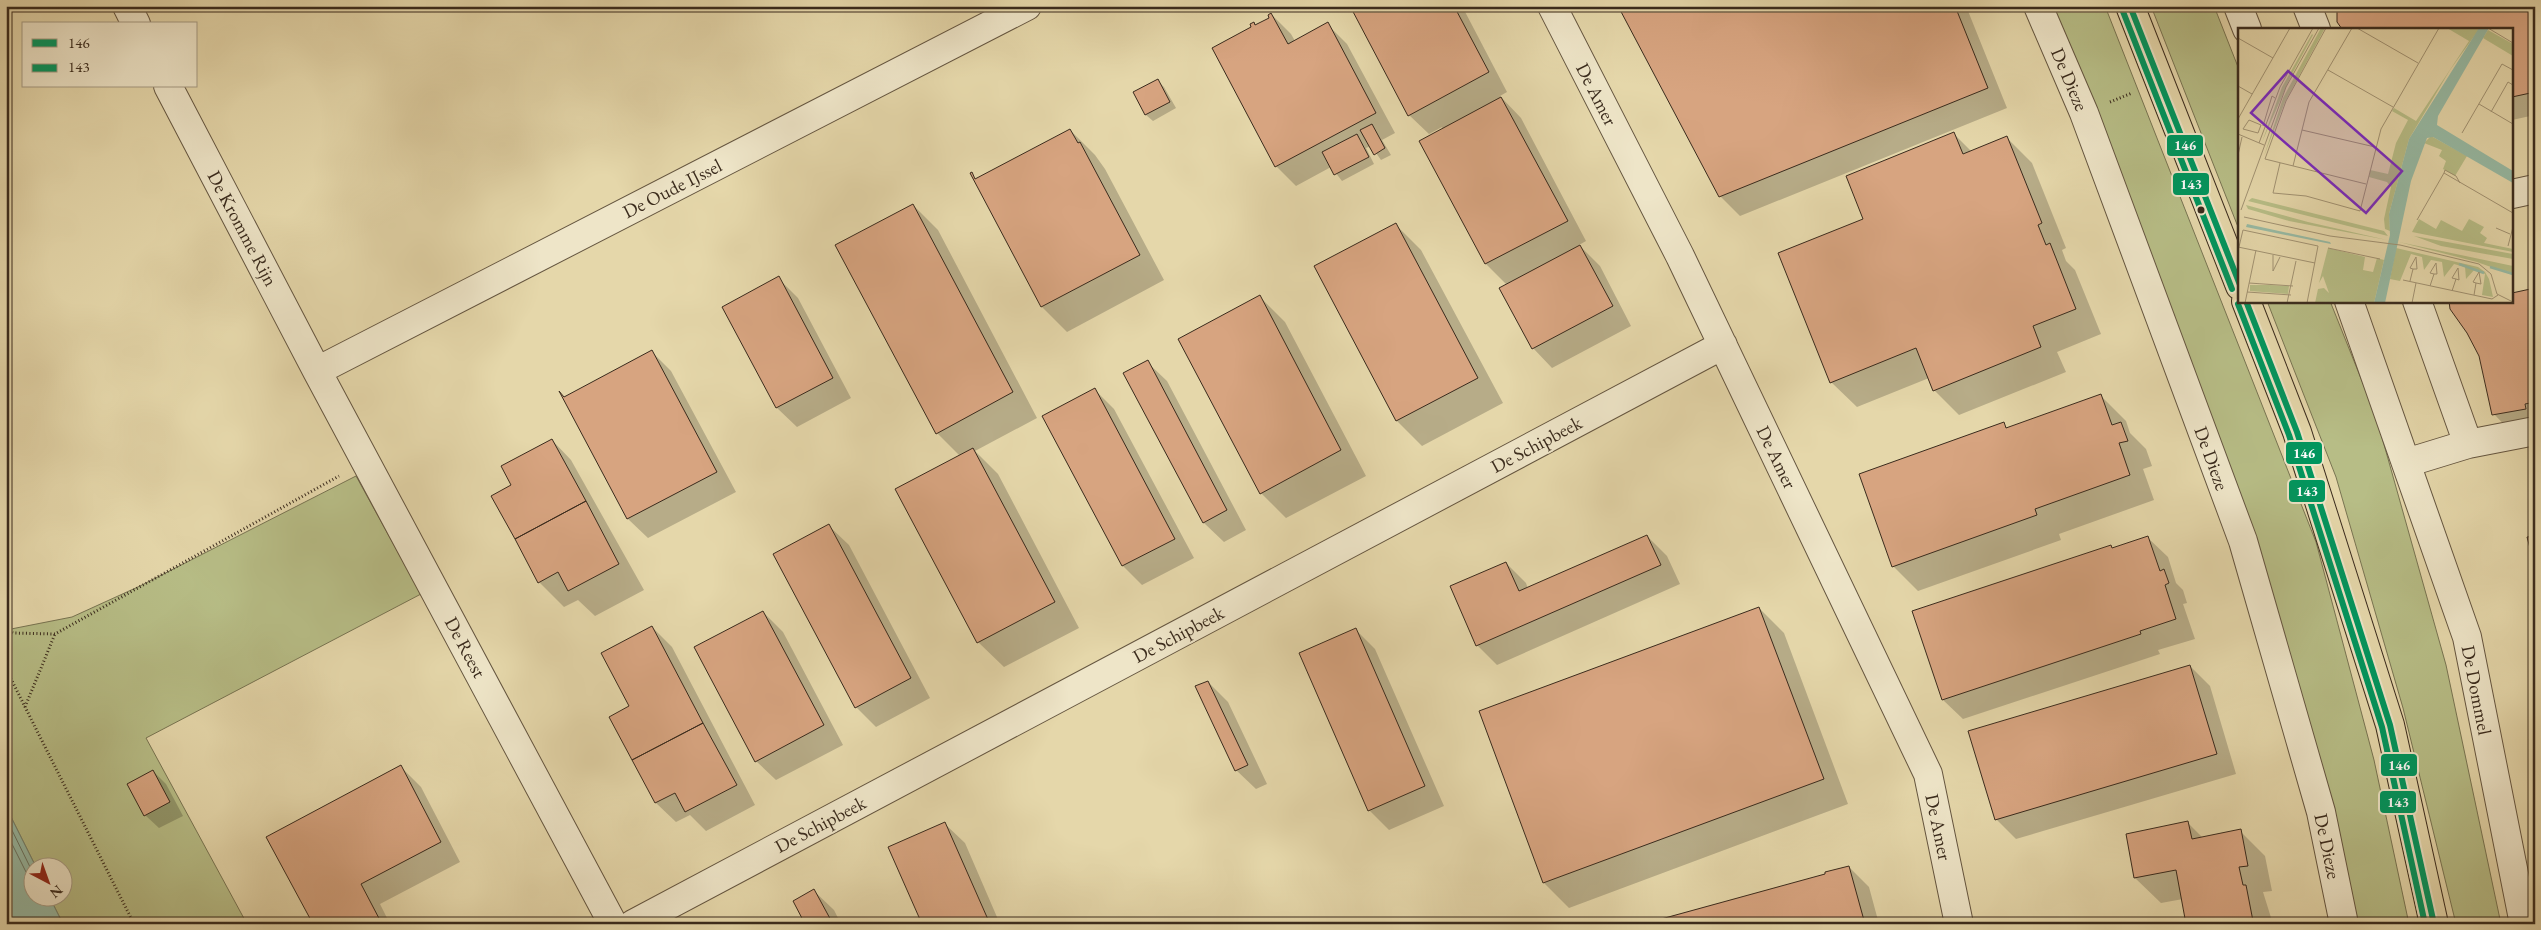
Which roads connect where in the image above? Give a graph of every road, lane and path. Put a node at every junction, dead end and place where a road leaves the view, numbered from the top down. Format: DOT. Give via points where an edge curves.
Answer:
graph roads {
  1 [pos="127,6"];
  2 [pos="1027,6"];
  3 [pos="1552,6"];
  4 [pos="2038,6"];
  5 [pos="2130,6"];
  6 [pos="2238,6"];
  7 [pos="2307,6"];
  8 [pos="135,22"];
  9 [pos="2247,28"];
  10 [pos="2316,28"];
  11 [pos="169,88"];
  12 [pos="2136,100"];
  13 [pos="2084,113"];
  14 [pos="2535,189"];
  15 [pos="2514,194"];
  16 [pos="2238,281"];
  17 [pos="2246,302"];
  18 [pos="2349,302"];
  19 [pos="2417,302"];
  20 [pos="1723,345"];
  21 [pos="317,370"];
  22 [pos="2535,431"];
  23 [pos="2468,444"];
  24 [pos="366,461"];
  25 [pos="2406,462"];
  26 [pos="6,629"];
  27 [pos="55,634"];
  28 [pos="6,669"];
  29 [pos="25,707"];
  30 [pos="134,924"];
  31 [pos="614,924"];
  32 [pos="633,924"];
  33 [pos="1959,924"];
  34 [pos="2344,924"];
  35 [pos="2434,924"];
  36 [pos="2524,924"];
  1 -- 8 [label="street"];
  2 -- 21 [label="street, De Oude IJssel"];
  3 -- 20 [label="street, De Amer"];
  4 -- 13 [label="street, De Dieze"];
  5 -- 16 [label="main road"];
  6 -- 9 [label="street"];
  7 -- 10 [label="street"];
  11 -- 21 [label="street, De Kromme Rijn"];
  12 -- 13 [label="path" via="2134,93"];
  13 -- 34 [label="street, De Dieze" via="2242,541 2321,812"];
  14 -- 15 [label="street"];
  17 -- 35 [label="main road" via="2297,432 2390,725"];
  18 -- 25 [label="street, De Dommel"];
  19 -- 23 [label="street"];
  20 -- 32 [label="street, De Schipbeek"];
  20 -- 33 [label="street, De Amer" via="1928,774"];
  21 -- 24 [label="street, De Reest"];
  22 -- 23 [label="street"];
  23 -- 25 [label="street"];
  24 -- 27 [label="path"];
  24 -- 31 [label="street, De Reest"];
  25 -- 36 [label="street, De Dommel" via="2467,637"];
  26 -- 27 [label="path" via="13,633"];
  27 -- 29 [label="path"];
  28 -- 29 [label="path"];
  29 -- 30 [label="path"];
}
